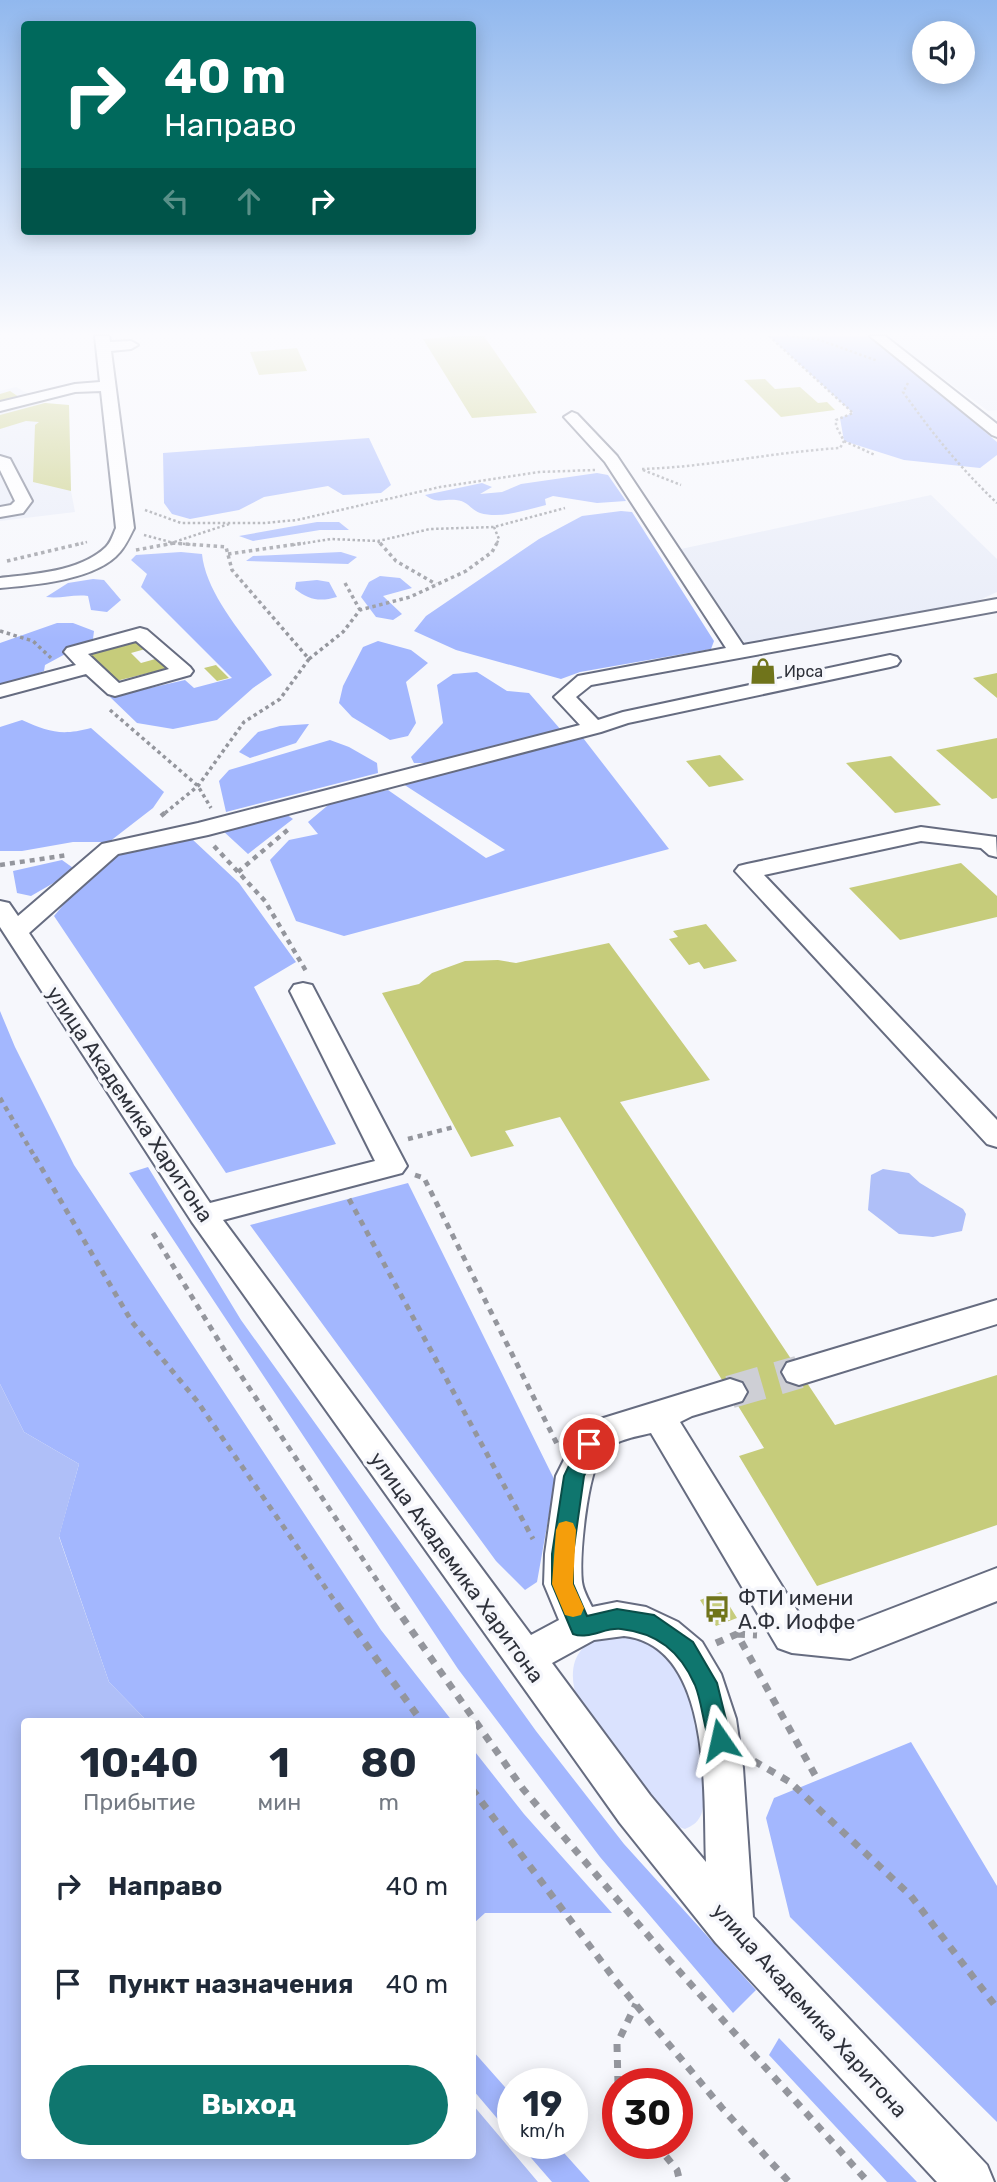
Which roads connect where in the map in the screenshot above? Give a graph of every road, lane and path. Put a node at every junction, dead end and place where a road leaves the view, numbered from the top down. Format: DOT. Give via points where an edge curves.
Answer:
graph roads {
  1 [pos="105,438"];
  2 [pos="591,438"];
  3 [pos="842,438"];
  4 [pos="935,438"];
  5 [pos="844,441"];
  6 [pos="876,455"];
  7 [pos="0,461"];
  8 [pos="615,469"];
  9 [pos="681,485"];
  10 [pos="997,503"];
  11 [pos="565,508"];
  12 [pos="144,509"];
  13 [pos="0,512"];
  14 [pos="233,523"];
  15 [pos="494,527"];
  16 [pos="142,534"];
  17 [pos="378,541"];
  18 [pos="88,542"];
  19 [pos="174,543"];
  20 [pos="123,545"];
  21 [pos="228,554"];
  22 [pos="0,564"];
  23 [pos="22,581"];
  24 [pos="0,583"];
  25 [pos="345,583"];
  26 [pos="437,585"];
  27 [pos="0,593"];
  28 [pos="997,605"];
  29 [pos="360,610"];
  30 [pos="0,631"];
  31 [pos="738,652"];
  32 [pos="309,659"];
  33 [pos="890,661"];
  34 [pos="90,667"];
  35 [pos="68,673"];
  36 [pos="0,691"];
  37 [pos="108,708"];
  38 [pos="594,728"];
  39 [pos="198,786"];
  40 [pos="327,797"];
  41 [pos="200,830"];
  42 [pos="110,849"];
  43 [pos="997,850"];
  44 [pos="0,865"];
  45 [pos="238,872"];
  46 [pos="0,908"];
  47 [pos="15,932"];
  48 [pos="303,991"];
  49 [pos="0,1098"];
  50 [pos="454,1127"];
  51 [pos="997,1137"];
  52 [pos="387,1156"];
  53 [pos="338,1180"];
  54 [pos="203,1214"];
  55 [pos="153,1233"];
  56 [pos="997,1312"];
  57 [pos="799,1372"];
  58 [pos="730,1392"];
  59 [pos="659,1417"];
  60 [pos="574,1476"];
  61 [pos="563,1584"];
  62 [pos="997,1584"];
  63 [pos="581,1627"];
  64 [pos="716,1643"];
  65 [pos="525,1659"];
  66 [pos="419,1718"];
  67 [pos="473,1718"];
  68 [pos="476,1722"];
  69 [pos="720,1740"];
  70 [pos="815,1775"];
  71 [pos="476,1794"];
  72 [pos="732,1927"];
  73 [pos="636,2004"];
  74 [pos="997,2008"];
  75 [pos="618,2068"];
  76 [pos="668,2159"];
  77 [pos="680,2182"];
  78 [pos="789,2182"];
  79 [pos="868,2182"];
  80 [pos="970,2182"];
  1 -- 20 [label="street" via="113,529"];
  2 -- 8 [label="street"];
  3 -- 5 [label="path"];
  4 -- 10 [label="path"];
  5 -- 6 [label="path"];
  5 -- 9 [label="path" via="840,449 641,469"];
  7 -- 13 [label="street" via="5,462 24,501 17,509"];
  8 -- 14 [label="path" via="539,472 440,487 297,520"];
  8 -- 31 [label="street"];
  11 -- 15 [label="path"];
  12 -- 14 [label="path" via="181,523"];
  14 -- 19 [label="path"];
  15 -- 17 [label="path" via="430,529"];
  15 -- 26 [label="path" via="499,539 492,552"];
  16 -- 19 [label="path"];
  17 -- 21 [label="path" via="331,539"];
  17 -- 26 [label="path" via="396,561"];
  18 -- 22 [label="path"];
  19 -- 20 [label="path"];
  19 -- 21 [label="path" via="226,547"];
  20 -- 23 [label="street" via="102,559"];
  21 -- 32 [label="path" via="232,570"];
  23 -- 24 [label="street"];
  23 -- 27 [label="street"];
  25 -- 29 [label="path"];
  26 -- 29 [label="path"];
  28 -- 31 [label="street"];
  29 -- 32 [label="path" via="343,632"];
  30 -- 35 [label="path" via="33,641"];
  31 -- 38 [label="street" via="585,680 564,696"];
  32 -- 39 [label="path" via="280,699 244,722"];
  33 -- 38 [label="street"];
  34 -- 34 [label="street" via="115,691 183,671 140,634 74,652"];
  34 -- 35 [label="street"];
  35 -- 36 [label="street"];
  37 -- 39 [label="path"];
  38 -- 40 [label="street"];
  39 -- 42 [label="path" via="143,831"];
  40 -- 41 [label="street"];
  40 -- 45 [label="path"];
  41 -- 42 [label="street"];
  41 -- 45 [label="path"];
  42 -- 44 [label="path"];
  42 -- 47 [label="street"];
  43 -- 51 [label="street" via="988,842 921,834 747,871"];
  45 -- 48 [label="path" via="265,901 306,969"];
  46 -- 47 [label="street, улица Академика Харитона"];
  47 -- 54 [label="street, улица Академика Харитона"];
  48 -- 52 [label="street"];
  49 -- 66 [label="path" via="132,1322 198,1401"];
  50 -- 52 [label="path"];
  52 -- 53 [label="street"];
  52 -- 60 [label="path" via="424,1178"];
  53 -- 54 [label="street"];
  53 -- 61 [label="path" via="535,1542"];
  54 -- 65 [label="street, улица Академика Харитона"];
  55 -- 67 [label="path" via="228,1356"];
  56 -- 57 [label="street"];
  58 -- 59 [label="street" via="682,1405"];
  59 -- 60 [label="street" via="608,1430 589,1444"];
  59 -- 62 [label="street" via="792,1636 850,1642"];
  60 -- 61 [label="street"];
  61 -- 63 [label="street"];
  63 -- 65 [label="street"];
  63 -- 69 [label="street" via="617,1619 654,1625 685,1648 706,1683"];
  64 -- 70 [label="path" via="737,1634"];
  65 -- 72 [label="street, улица Академика Харитона" via="635,1810"];
  68 -- 79 [label="path" via="523,1789"];
  69 -- 72 [label="street"];
  69 -- 74 [label="path" via="790,1782 911,1896"];
  71 -- 73 [label="path"];
  72 -- 80 [label="street, улица Академика Харитона"];
  73 -- 75 [label="path" via="617,2044"];
  73 -- 78 [label="path"];
  76 -- 77 [label="path"];
}
